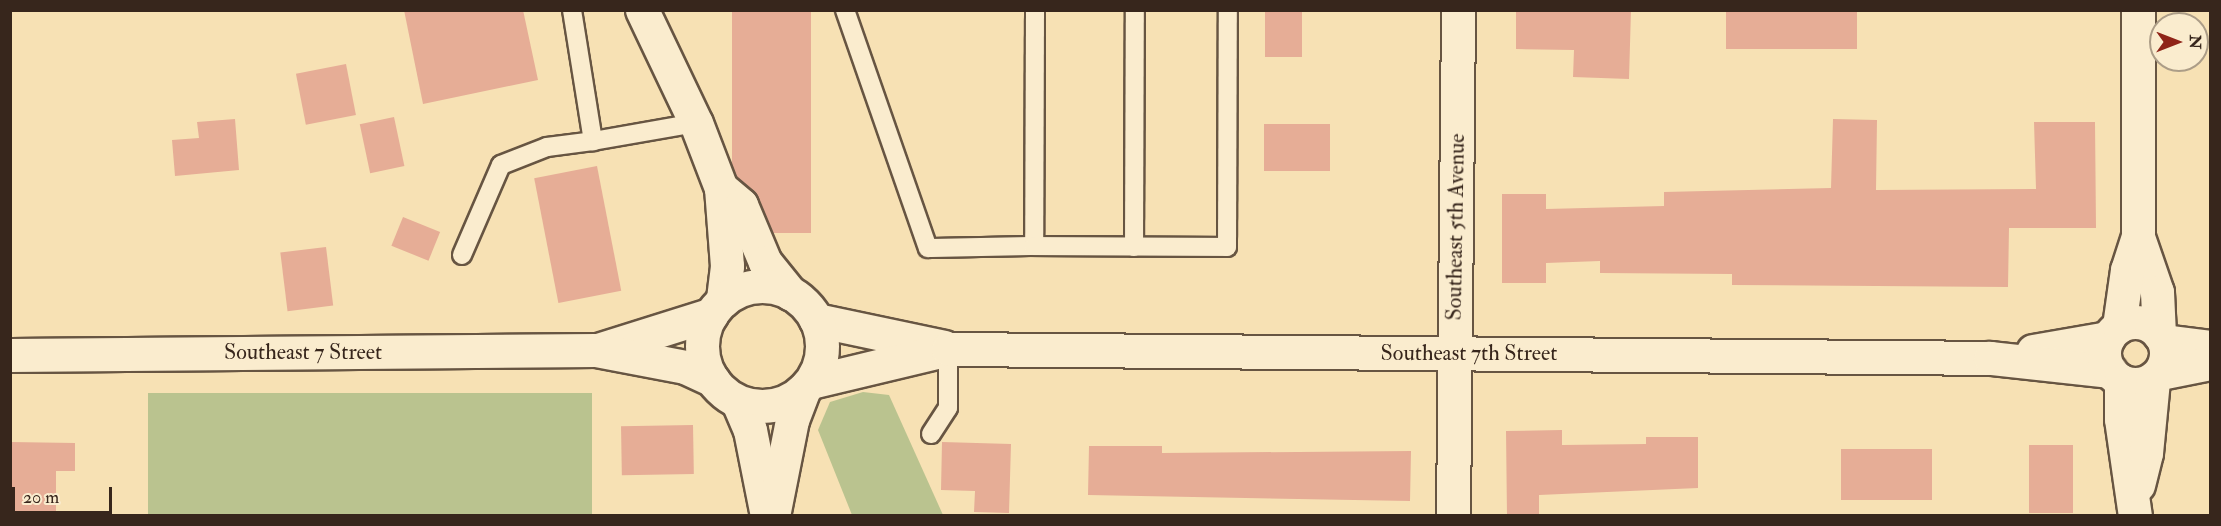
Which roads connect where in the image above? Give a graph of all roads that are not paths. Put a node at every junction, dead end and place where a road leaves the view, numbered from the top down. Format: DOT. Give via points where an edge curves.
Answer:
graph roads {
  1 [pos="572,10"];
  2 [pos="642,10"];
  3 [pos="845,10"];
  4 [pos="1035,10"];
  5 [pos="1135,10"];
  6 [pos="1228,10"];
  7 [pos="1458,10"];
  8 [pos="2138,10"];
  9 [pos="696,123"];
  10 [pos="594,141"];
  11 [pos="721,189"];
  12 [pos="2138,237"];
  13 [pos="1034,246"];
  14 [pos="1134,247"];
  15 [pos="462,255"];
  16 [pos="791,294"];
  17 [pos="718,308"];
  18 [pos="816,320"];
  19 [pos="2114,332"];
  20 [pos="2162,337"];
  21 [pos="2211,348"];
  22 [pos="948,349"];
  23 [pos="596,350"];
  24 [pos="1455,354"];
  25 [pos="10,355"];
  26 [pos="1990,358"];
  27 [pos="2211,363"];
  28 [pos="2115,376"];
  29 [pos="2156,376"];
  30 [pos="713,380"];
  31 [pos="808,385"];
  32 [pos="738,402"];
  33 [pos="931,434"];
  34 [pos="2135,506"];
  35 [pos="767,516"];
  36 [pos="773,516"];
  37 [pos="1453,516"];
  1 -- 10 [label="lane"];
  2 -- 9 [label="street"];
  3 -- 13 [label="lane" via="928,248"];
  4 -- 13 [label="lane"];
  5 -- 14 [label="lane"];
  6 -- 14 [label="lane" via="1227,247"];
  7 -- 24 [label="street, Southeast 5th Avenue"];
  8 -- 12 [label="street"];
  9 -- 10 [label="lane"];
  9 -- 11 [label="street"];
  10 -- 15 [label="lane" via="547,147 501,165"];
  11 -- 16 [label="street" via="741,205 765,262"];
  11 -- 17 [label="street" via="727,266"];
  12 -- 19 [label="street"];
  12 -- 20 [label="street" via="2157,292"];
  13 -- 14 [label="lane"];
  16 -- 17 [label="street" via="756,286"];
  16 -- 18 [label="street"];
  17 -- 23 [label="street, Southeast 7 Street"];
  17 -- 30 [label="street" via="703,347"];
  18 -- 22 [label="street, Southeast 7th Street"];
  18 -- 31 [label="street" via="822,352"];
  19 -- 20 [label="street" via="2145,324"];
  19 -- 26 [label="street, Southeast 7th Street"];
  19 -- 28 [label="street" via="2104,355"];
  20 -- 21 [label="street"];
  20 -- 29 [label="street" via="2166,358"];
  22 -- 24 [label="street, Southeast 7th Street"];
  22 -- 31 [label="street, Southeast 7th Street"];
  22 -- 33 [label="lane" via="948,408"];
  23 -- 25 [label="street, Southeast 7 Street"];
  23 -- 30 [label="street, Southeast 7 Street" via="685,367"];
  24 -- 26 [label="street, Southeast 7th Street"];
  24 -- 37 [label="street, Southeast 5th Avenue"];
  26 -- 28 [label="street, Southeast 7th Street"];
  27 -- 29 [label="street"];
  28 -- 29 [label="street" via="2137,384"];
  28 -- 34 [label="street"];
  29 -- 34 [label="street"];
  30 -- 32 [label="street"];
  31 -- 32 [label="street" via="773,405"];
  31 -- 36 [label="street" via="792,420"];
  32 -- 35 [label="street" via="750,430"];
}
